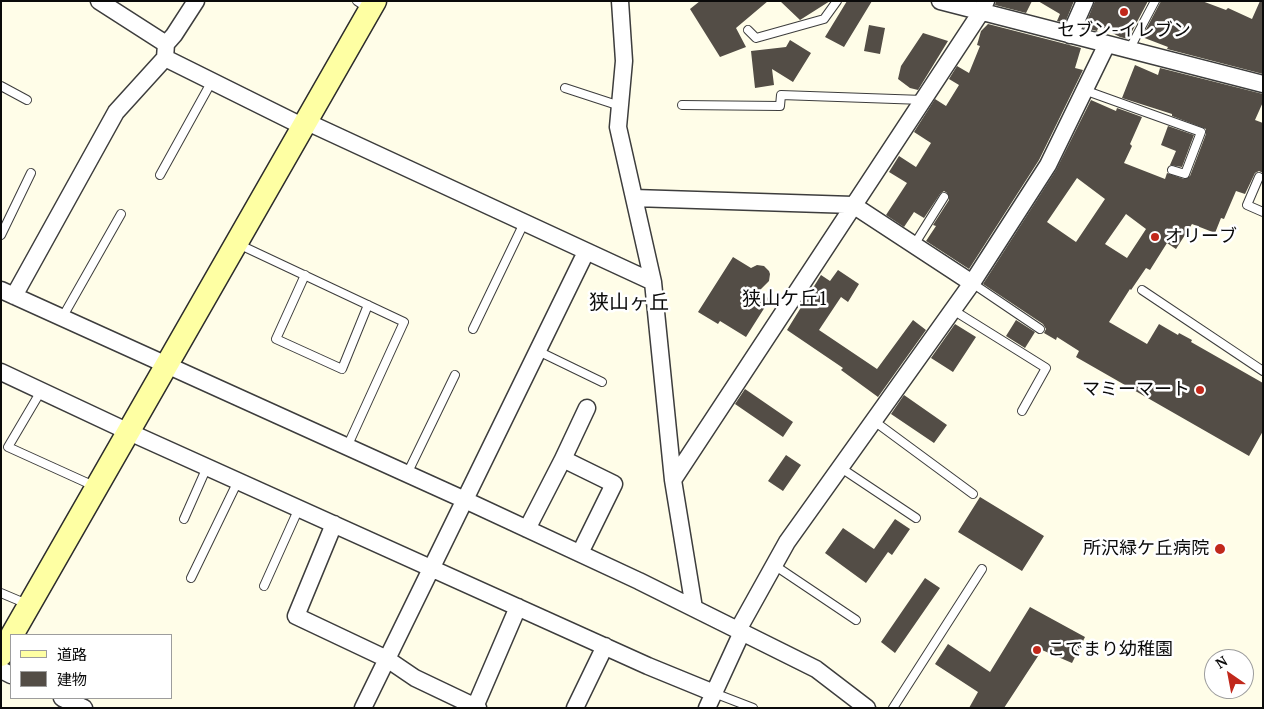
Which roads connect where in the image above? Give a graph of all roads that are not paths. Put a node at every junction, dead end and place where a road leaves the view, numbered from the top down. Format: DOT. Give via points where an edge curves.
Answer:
graph roads {
  1 [pos="99,1"];
  2 [pos="196,1"];
  3 [pos="620,1"];
  4 [pos="837,1"];
  5 [pos="940,1"];
  6 [pos="1085,1"];
  7 [pos="1155,1"];
  8 [pos="368,4"];
  9 [pos="984,7"];
  10 [pos="748,30"];
  11 [pos="1070,35"];
  12 [pos="1107,44"];
  13 [pos="1129,50"];
  14 [pos="165,51"];
  15 [pos="212,82"];
  16 [pos="1263,84"];
  17 [pos="1,86"];
  18 [pos="565,88"];
  19 [pos="1084,90"];
  20 [pos="26,100"];
  21 [pos="923,100"];
  22 [pos="682,105"];
  23 [pos="620,106"];
  24 [pos="305,124"];
  25 [pos="1172,170"];
  26 [pos="31,173"];
  27 [pos="160,175"];
  28 [pos="1259,177"];
  29 [pos="634,198"];
  30 [pos="944,198"];
  31 [pos="853,205"];
  32 [pos="1263,212"];
  33 [pos="121,214"];
  34 [pos="524,223"];
  35 [pos="1,235"];
  36 [pos="237,244"];
  37 [pos="914,245"];
  38 [pos="586,252"];
  39 [pos="305,275"];
  40 [pos="653,282"];
  41 [pos="972,283"];
  42 [pos="1142,290"];
  43 [pos="8,293"];
  44 [pos="368,305"];
  45 [pos="953,310"];
  46 [pos="62,318"];
  47 [pos="473,329"];
  48 [pos="1040,329"];
  49 [pos="538,351"];
  50 [pos="167,366"];
  51 [pos="1263,371"];
  52 [pos="1,372"];
  53 [pos="455,375"];
  54 [pos="602,382"];
  55 [pos="41,391"];
  56 [pos="587,408"];
  57 [pos="1022,411"];
  58 [pos="874,421"];
  59 [pos="129,432"];
  60 [pos="347,447"];
  61 [pos="563,459"];
  62 [pos="208,467"];
  63 [pos="840,468"];
  64 [pos="407,474"];
  65 [pos="673,480"];
  66 [pos="238,481"];
  67 [pos="98,488"];
  68 [pos="973,494"];
  69 [pos="465,500"];
  70 [pos="299,508"];
  71 [pos="916,518"];
  72 [pos="184,519"];
  73 [pos="334,524"];
  74 [pos="527,529"];
  75 [pos="580,553"];
  76 [pos="774,565"];
  77 [pos="432,568"];
  78 [pos="982,569"];
  79 [pos="191,578"];
  80 [pos="264,586"];
  81 [pos="1,593"];
  82 [pos="30,605"];
  83 [pos="518,607"];
  84 [pos="694,608"];
  85 [pos="856,620"];
  86 [pos="740,631"];
  87 [pos="13,634"];
  88 [pos="10,639"];
  89 [pos="605,646"];
  90 [pos="1,655"];
  91 [pos="386,659"];
  92 [pos="714,693"];
  93 [pos="64,699"];
  94 [pos="477,707"];
  95 [pos="84,708"];
  96 [pos="363,708"];
  97 [pos="576,708"];
  98 [pos="707,708"];
  99 [pos="752,708"];
  100 [pos="867,708"];
  101 [pos="893,708"];
  1 -- 14 [label="street"];
  2 -- 14 [label="street"];
  3 -- 23 [label="street" via="624,62"];
  4 -- 10 [label="lane" via="824,19 756,38"];
  5 -- 9 [label="street"];
  6 -- 11 [label="street"];
  7 -- 13 [label="lane"];
  8 -- 24 [label="street"];
  9 -- 11 [label="street"];
  9 -- 21 [label="street"];
  11 -- 12 [label="street"];
  12 -- 13 [label="street"];
  12 -- 19 [label="street"];
  13 -- 16 [label="street"];
  14 -- 15 [label="street"];
  14 -- 43 [label="street" via="116,112"];
  15 -- 24 [label="street"];
  15 -- 27 [label="lane"];
  17 -- 20 [label="lane"];
  18 -- 23 [label="lane"];
  19 -- 25 [label="lane" via="1202,132 1186,174"];
  19 -- 41 [label="street" via="1048,165"];
  21 -- 22 [label="lane" via="782,94 780,106"];
  21 -- 31 [label="street"];
  23 -- 29 [label="street" via="618,127"];
  24 -- 34 [label="street"];
  24 -- 36 [label="street"];
  26 -- 35 [label="lane"];
  28 -- 32 [label="lane" via="1247,205"];
  29 -- 31 [label="street"];
  29 -- 40 [label="street"];
  30 -- 37 [label="lane"];
  31 -- 37 [label="street"];
  31 -- 65 [label="street"];
  33 -- 46 [label="lane"];
  34 -- 38 [label="street"];
  34 -- 47 [label="lane"];
  36 -- 39 [label="lane"];
  36 -- 50 [label="street"];
  37 -- 41 [label="street"];
  38 -- 40 [label="street"];
  38 -- 49 [label="street"];
  39 -- 44 [label="lane"];
  39 -- 44 [label="lane" via="276,339 342,370"];
  40 -- 65 [label="street"];
  41 -- 45 [label="street"];
  41 -- 48 [label="lane"];
  42 -- 51 [label="lane"];
  43 -- 46 [label="street"];
  44 -- 60 [label="lane" via="404,322"];
  45 -- 57 [label="lane" via="1046,368"];
  45 -- 58 [label="street"];
  46 -- 50 [label="street"];
  49 -- 54 [label="lane"];
  49 -- 69 [label="street"];
  50 -- 59 [label="street"];
  50 -- 60 [label="street"];
  52 -- 55 [label="street"];
  53 -- 64 [label="lane"];
  55 -- 59 [label="street"];
  55 -- 67 [label="lane" via="8,446"];
  56 -- 61 [label="street"];
  58 -- 63 [label="street"];
  58 -- 68 [label="lane"];
  59 -- 62 [label="street"];
  59 -- 67 [label="street"];
  60 -- 64 [label="street"];
  61 -- 74 [label="street"];
  61 -- 75 [label="street" via="614,484"];
  62 -- 66 [label="street"];
  62 -- 72 [label="lane"];
  63 -- 71 [label="lane"];
  63 -- 76 [label="street"];
  64 -- 69 [label="street"];
  65 -- 84 [label="street"];
  66 -- 70 [label="street"];
  66 -- 79 [label="lane"];
  67 -- 82 [label="street"];
  69 -- 74 [label="street"];
  69 -- 77 [label="street"];
  70 -- 73 [label="street"];
  70 -- 80 [label="lane"];
  73 -- 77 [label="street"];
  73 -- 91 [label="street" via="296,616"];
  74 -- 75 [label="street"];
  75 -- 84 [label="street"];
  76 -- 85 [label="lane"];
  76 -- 86 [label="street"];
  77 -- 83 [label="street"];
  77 -- 91 [label="street"];
  78 -- 101 [label="lane"];
  81 -- 82 [label="lane"];
  82 -- 87 [label="street"];
  83 -- 89 [label="street"];
  83 -- 94 [label="street"];
  84 -- 86 [label="street"];
  86 -- 92 [label="street"];
  86 -- 100 [label="street" via="816,669"];
  88 -- 90 [label="street"];
  89 -- 92 [label="street"];
  89 -- 97 [label="street"];
  91 -- 94 [label="street" via="415,678"];
  91 -- 96 [label="street"];
  92 -- 98 [label="street"];
  92 -- 99 [label="lane"];
  93 -- 95 [label="street"];
}
